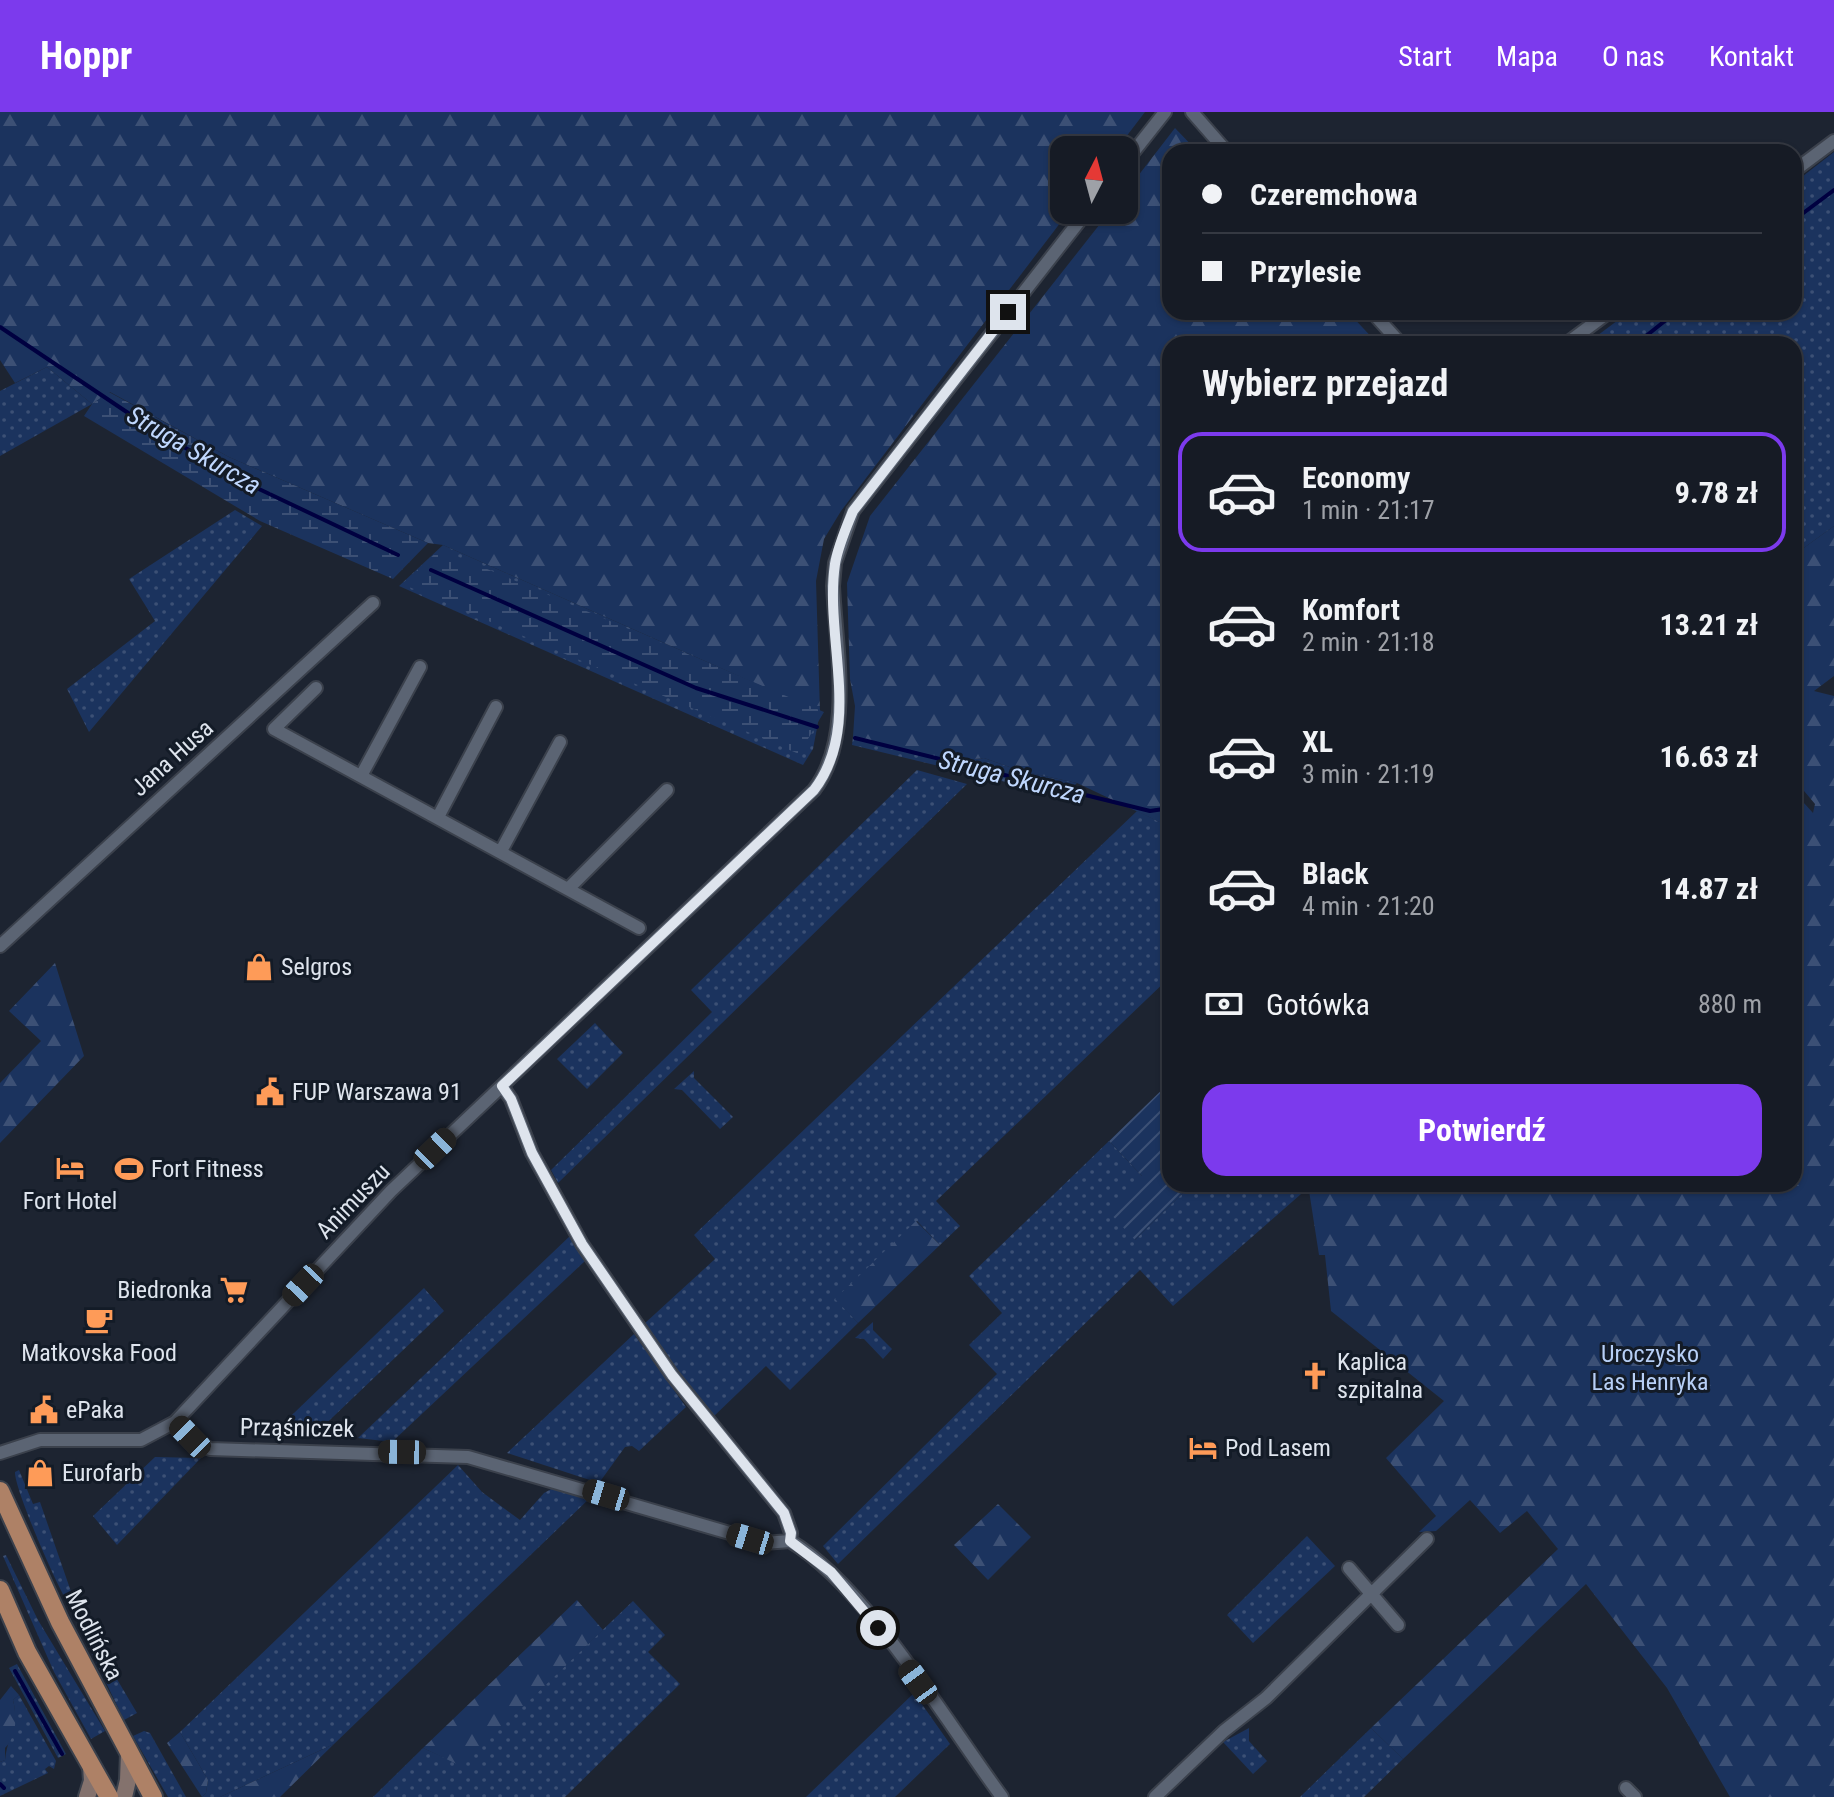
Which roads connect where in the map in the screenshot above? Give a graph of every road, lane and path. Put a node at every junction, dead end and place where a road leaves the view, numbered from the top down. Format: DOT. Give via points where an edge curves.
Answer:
graph roads {
  1 [pos="1165,112"];
  2 [pos="1192,112"];
  3 [pos="1834,141"];
  4 [pos="1220,144"];
  5 [pos="1138,146"];
  6 [pos="1802,165"];
  7 [pos="1077,224"];
  8 [pos="1379,320"];
  9 [pos="1598,320"];
  10 [pos="1394,336"];
  11 [pos="1577,336"];
  12 [pos="373,603"];
  13 [pos="420,667"];
  14 [pos="316,688"];
  15 [pos="496,707"];
  16 [pos="560,742"];
  17 [pos="361,776"];
  18 [pos="667,790"];
  19 [pos="438,817"];
  20 [pos="501,851"];
  21 [pos="568,889"];
  22 [pos="639,928"];
  23 [pos="0,946"];
  24 [pos="502,1086"];
  25 [pos="175,1422"];
  26 [pos="0,1453"];
  27 [pos="0,1491"];
  28 [pos="1427,1539"];
  29 [pos="790,1541"];
  30 [pos="1349,1568"];
  31 [pos="0,1590"];
  32 [pos="1372,1593"];
  33 [pos="1398,1625"];
  34 [pos="129,1753"];
  35 [pos="91,1766"];
  36 [pos="87,1797"];
  37 [pos="109,1797"];
  38 [pos="124,1797"];
  39 [pos="153,1797"];
  40 [pos="1002,1797"];
  41 [pos="1155,1797"];
  1 -- 5 [label="street"];
  2 -- 4 [label="street"];
  3 -- 6 [label="street"];
  7 -- 24 [label="street, Animuszu" via="853,511 835,563 839,729 827,772"];
  8 -- 10 [label="street"];
  9 -- 11 [label="street"];
  12 -- 23 [label="street, Jana Husa"];
  13 -- 17 [label="street"];
  14 -- 17 [label="street" via="274,729"];
  15 -- 19 [label="street"];
  16 -- 20 [label="street"];
  17 -- 19 [label="street"];
  18 -- 21 [label="street"];
  19 -- 20 [label="street"];
  20 -- 21 [label="street"];
  21 -- 22 [label="street"];
  24 -- 25 [label="street, Animuszu" via="391,1191"];
  24 -- 29 [label="street" via="582,1244 672,1375 784,1513"];
  25 -- 26 [label="street" via="141,1440 40,1440"];
  25 -- 29 [label="street, Prząśniczek" via="210,1449 468,1457 764,1543"];
  27 -- 34 [label="main road, Modlińska" via="60,1622"];
  28 -- 32 [label="street"];
  29 -- 40 [label="street" via="823,1564 858,1603"];
  30 -- 32 [label="street"];
  31 -- 35 [label="main road" via="27,1652"];
  32 -- 33 [label="street"];
  32 -- 41 [label="street"];
  34 -- 38 [label="street"];
  34 -- 39 [label="main road, Modlińska"];
  35 -- 36 [label="street"];
  35 -- 37 [label="main road"];
}
